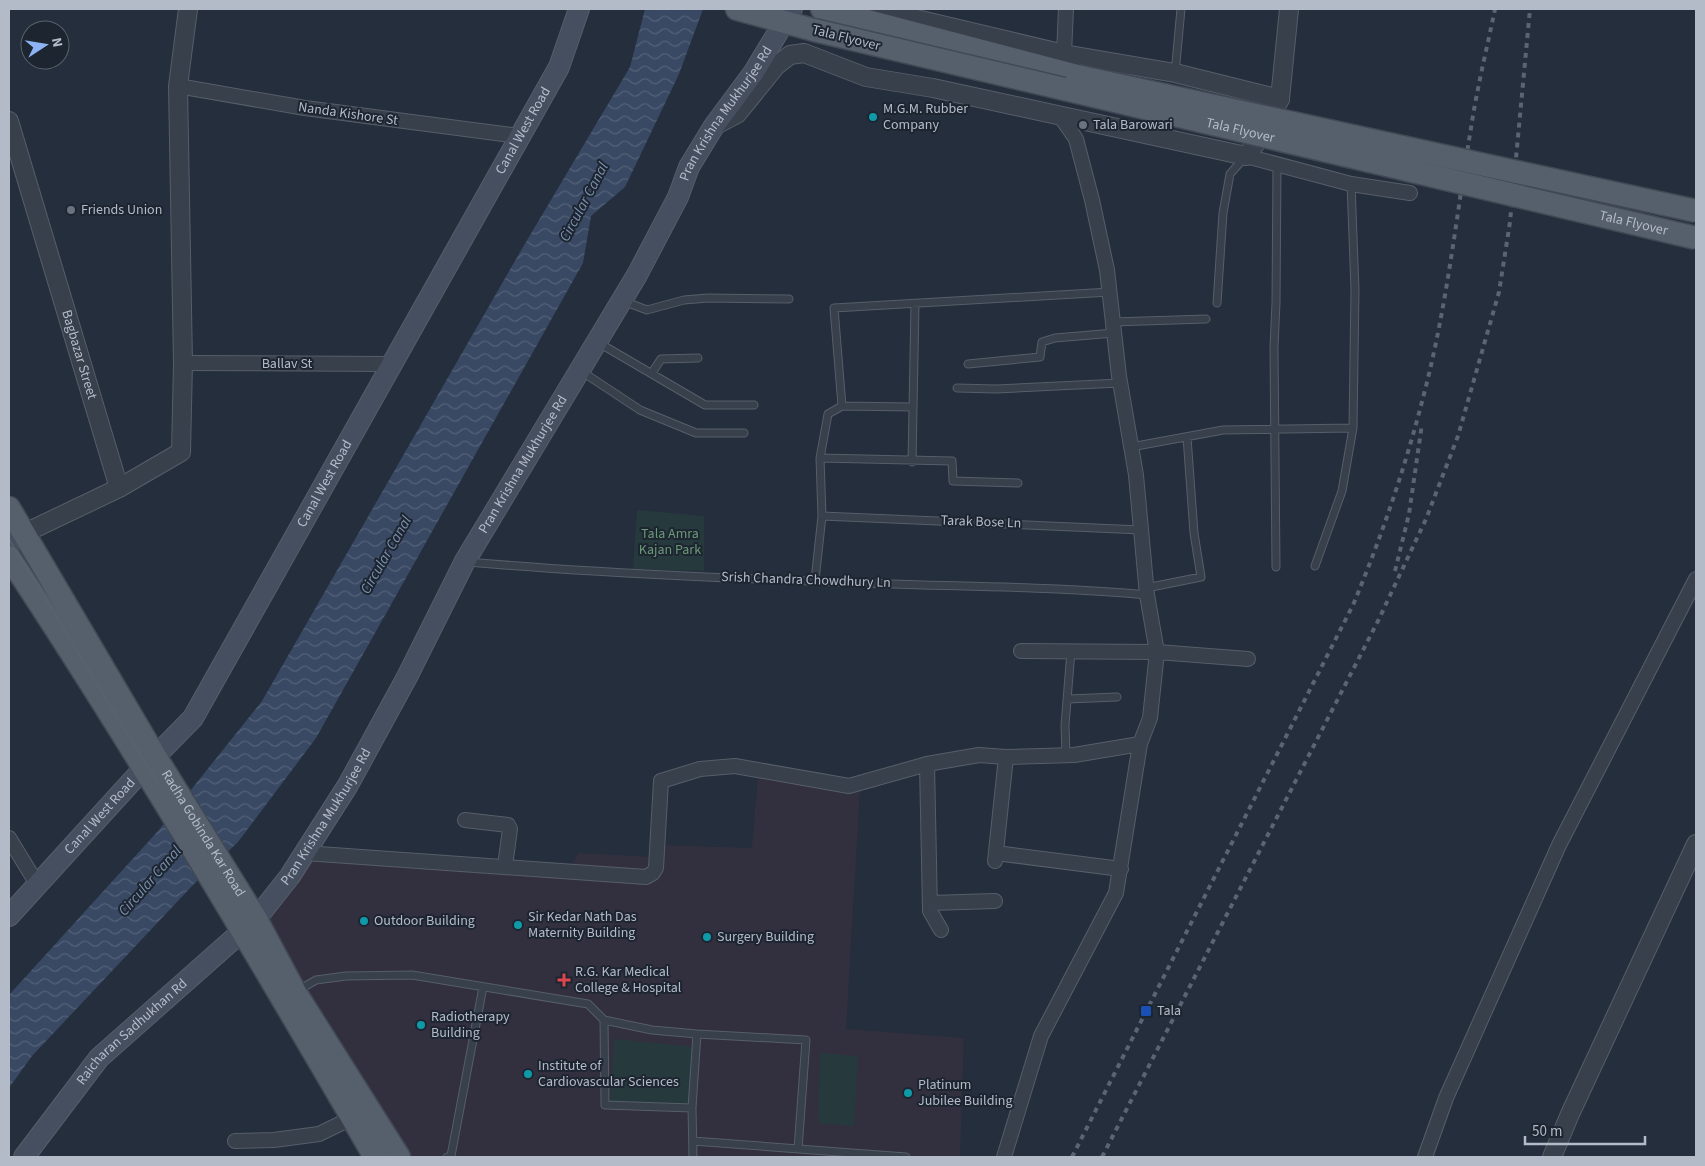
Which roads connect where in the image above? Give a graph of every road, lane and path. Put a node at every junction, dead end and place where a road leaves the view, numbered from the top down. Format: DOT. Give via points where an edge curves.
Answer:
graph roads {
  1 [pos="188,9"];
  2 [pos="579,9"];
  3 [pos="737,9"];
  4 [pos="822,9"];
  5 [pos="874,9"];
  6 [pos="1066,9"];
  7 [pos="1181,9"];
  8 [pos="1288,9"];
  9 [pos="788,16"];
  10 [pos="1064,54"];
  11 [pos="1175,74"];
  12 [pos="178,86"];
  13 [pos="1280,99"];
  14 [pos="1060,116"];
  15 [pos="9,121"];
  16 [pos="714,126"];
  17 [pos="519,136"];
  18 [pos="1246,156"];
  19 [pos="1277,166"];
  20 [pos="1351,184"];
  21 [pos="1410,193"];
  22 [pos="1696,211"];
  23 [pos="1696,238"];
  24 [pos="1110,292"];
  25 [pos="789,300"];
  26 [pos="621,301"];
  27 [pos="1217,303"];
  28 [pos="915,304"];
  29 [pos="1206,319"];
  30 [pos="1114,328"];
  31 [pos="597,342"];
  32 [pos="698,358"];
  33 [pos="183,363"];
  34 [pos="391,364"];
  35 [pos="968,364"];
  36 [pos="580,370"];
  37 [pos="652,373"];
  38 [pos="1120,383"];
  39 [pos="957,388"];
  40 [pos="754,406"];
  41 [pos="842,406"];
  42 [pos="912,407"];
  43 [pos="1354,428"];
  44 [pos="1275,429"];
  45 [pos="744,434"];
  46 [pos="1187,437"];
  47 [pos="1131,447"];
  48 [pos="820,458"];
  49 [pos="912,462"];
  50 [pos="1018,484"];
  51 [pos="119,488"];
  52 [pos="9,508"];
  53 [pos="822,516"];
  54 [pos="1141,530"];
  55 [pos="17,538"];
  56 [pos="9,556"];
  57 [pos="465,561"];
  58 [pos="1315,566"];
  59 [pos="1276,567"];
  60 [pos="1696,579"];
  61 [pos="815,580"];
  62 [pos="1146,591"];
  63 [pos="1021,651"];
  64 [pos="1071,651"];
  65 [pos="1158,652"];
  66 [pos="1248,659"];
  67 [pos="1117,697"];
  68 [pos="1068,699"];
  69 [pos="1140,744"];
  70 [pos="1066,756"];
  71 [pos="1006,757"];
  72 [pos="927,764"];
  73 [pos="156,773"];
  74 [pos="465,820"];
  75 [pos="9,838"];
  76 [pos="1696,844"];
  77 [pos="305,853"];
  78 [pos="505,866"];
  79 [pos="1121,869"];
  80 [pos="37,884"];
  81 [pos="995,901"];
  82 [pos="930,903"];
  83 [pos="243,915"];
  84 [pos="9,916"];
  85 [pos="942,930"];
  86 [pos="484,987"];
  87 [pos="295,992"];
  88 [pos="604,1020"];
  89 [pos="697,1034"];
  90 [pos="692,1108"];
  91 [pos="352,1118"];
  92 [pos="235,1141"];
  93 [pos="693,1141"];
  94 [pos="798,1149"];
  95 [pos="24,1157"];
  96 [pos="375,1157"];
  97 [pos="398,1157"];
  98 [pos="450,1157"];
  99 [pos="693,1157"];
  100 [pos="906,1157"];
  101 [pos="1004,1157"];
  102 [pos="1425,1157"];
  103 [pos="1552,1157"];
  1 -- 12 [label="street"];
  2 -- 17 [label="main road, Canal West Road" via="559,67"];
  3 -- 9 [label="main road, Tala Flyover"];
  4 -- 22 [label="main road, Tala Flyover, bridge" via="1077,76"];
  5 -- 10 [label="street"];
  6 -- 10 [label="street"];
  7 -- 11 [label="lane"];
  8 -- 13 [label="street"];
  9 -- 16 [label="main road, Pran Krishna Mukhurjee Rd" via="754,72"];
  9 -- 23 [label="main road, Tala Flyover, bridge" via="814,30"];
  10 -- 11 [label="street"];
  11 -- 13 [label="street"];
  12 -- 17 [label="street, Nanda Kishore St" via="306,108"];
  12 -- 33 [label="street"];
  13 -- 18 [label="street"];
  14 -- 16 [label="street" via="866,77 804,53 790,55 776,66 737,114"];
  14 -- 18 [label="street"];
  14 -- 24 [label="street" via="1076,139"];
  15 -- 51 [label="street, Bagbazar Street"];
  16 -- 26 [label="main road, Pran Krishna Mukhurjee Rd" via="689,167 678,197"];
  17 -- 34 [label="main road, Canal West Road"];
  18 -- 19 [label="street"];
  18 -- 27 [label="lane" via="1230,174 1223,213"];
  19 -- 20 [label="street"];
  19 -- 44 [label="lane"];
  20 -- 21 [label="street"];
  20 -- 43 [label="lane" via="1355,290"];
  24 -- 28 [label="lane"];
  24 -- 30 [label="street"];
  25 -- 26 [label="lane" via="708,298 684,300 647,310"];
  26 -- 31 [label="main road, Pran Krishna Mukhurjee Rd"];
  28 -- 41 [label="lane" via="834,308"];
  28 -- 42 [label="lane"];
  29 -- 30 [label="lane"];
  30 -- 35 [label="lane" via="1042,342 1040,357"];
  30 -- 38 [label="street"];
  31 -- 36 [label="main road, Pran Krishna Mukhurjee Rd"];
  31 -- 37 [label="lane"];
  32 -- 37 [label="lane" via="661,359"];
  33 -- 34 [label="street, Ballav St"];
  33 -- 51 [label="street" via="181,452"];
  34 -- 73 [label="main road, Canal West Road" via="193,718"];
  36 -- 45 [label="lane" via="640,410 696,434"];
  36 -- 57 [label="main road, Pran Krishna Mukhurjee Rd"];
  37 -- 40 [label="lane" via="705,406"];
  38 -- 39 [label="lane"];
  38 -- 47 [label="street"];
  41 -- 42 [label="lane"];
  41 -- 48 [label="lane" via="828,414"];
  42 -- 49 [label="lane"];
  43 -- 44 [label="lane"];
  43 -- 58 [label="lane" via="1342,490"];
  44 -- 46 [label="lane" via="1222,430"];
  44 -- 59 [label="lane"];
  46 -- 47 [label="lane"];
  46 -- 62 [label="lane, Srish Chandra Chowdhury Ln" via="1194,534 1201,577"];
  47 -- 54 [label="street"];
  48 -- 49 [label="lane"];
  48 -- 53 [label="lane"];
  49 -- 50 [label="lane" via="952,462 953,481"];
  51 -- 55 [label="street"];
  52 -- 55 [label="main road, Radha Gobinda Kar Road"];
  53 -- 54 [label="lane, Tarak Bose Ln"];
  53 -- 61 [label="lane"];
  54 -- 62 [label="street"];
  55 -- 73 [label="main road, Radha Gobinda Kar Road"];
  56 -- 73 [label="main road, Radha Gobinda Kar Road"];
  57 -- 61 [label="lane, Srish Chandra Chowdhury Ln" via="575,570"];
  57 -- 77 [label="main road, Pran Krishna Mukhurjee Rd" via="398,694 348,785"];
  60 -- 102 [label="street" via="1559,845 1446,1098"];
  61 -- 62 [label="lane, Srish Chandra Chowdhury Ln"];
  62 -- 65 [label="street"];
  63 -- 64 [label="street"];
  64 -- 65 [label="street"];
  64 -- 68 [label="lane"];
  65 -- 66 [label="street"];
  65 -- 69 [label="street" via="1150,718"];
  67 -- 68 [label="lane"];
  68 -- 70 [label="lane"];
  69 -- 70 [label="street"];
  69 -- 79 [label="street"];
  70 -- 71 [label="street"];
  71 -- 72 [label="street" via="979,755"];
  71 -- 79 [label="street" via="996,858"];
  72 -- 78 [label="street" via="849,786 734,766 700,769 661,781 656,868 646,877"];
  72 -- 82 [label="street"];
  73 -- 80 [label="main road, Canal West Road"];
  73 -- 83 [label="main road, Radha Gobinda Kar Road"];
  74 -- 78 [label="street" via="508,825"];
  75 -- 80 [label="street"];
  76 -- 103 [label="street"];
  77 -- 78 [label="street"];
  77 -- 83 [label="main road, Pran Krishna Mukhurjee Rd"];
  79 -- 101 [label="street" via="1114,899 1041,1036"];
  80 -- 84 [label="main road, Canal West Road"];
  81 -- 82 [label="street"];
  82 -- 85 [label="street" via="930,911"];
  83 -- 87 [label="main road, Radha Gobinda Kar Road"];
  83 -- 91 [label="main road, Radha Gobinda Kar Road"];
  83 -- 95 [label="main road, Raicharan Sadhukhan Rd" via="99,1058"];
  86 -- 87 [label="lane" via="412,975 346,976 316,980"];
  86 -- 88 [label="lane" via="588,1004"];
  86 -- 98 [label="lane"];
  87 -- 97 [label="main road, Radha Gobinda Kar Road"];
  88 -- 89 [label="lane" via="652,1030"];
  88 -- 90 [label="lane" via="605,1105"];
  89 -- 90 [label="lane"];
  89 -- 94 [label="lane" via="806,1040"];
  90 -- 93 [label="lane"];
  91 -- 92 [label="street" via="319,1134"];
  91 -- 96 [label="main road, Radha Gobinda Kar Road"];
  93 -- 94 [label="lane"];
  93 -- 99 [label="lane"];
  94 -- 100 [label="lane"];
}
